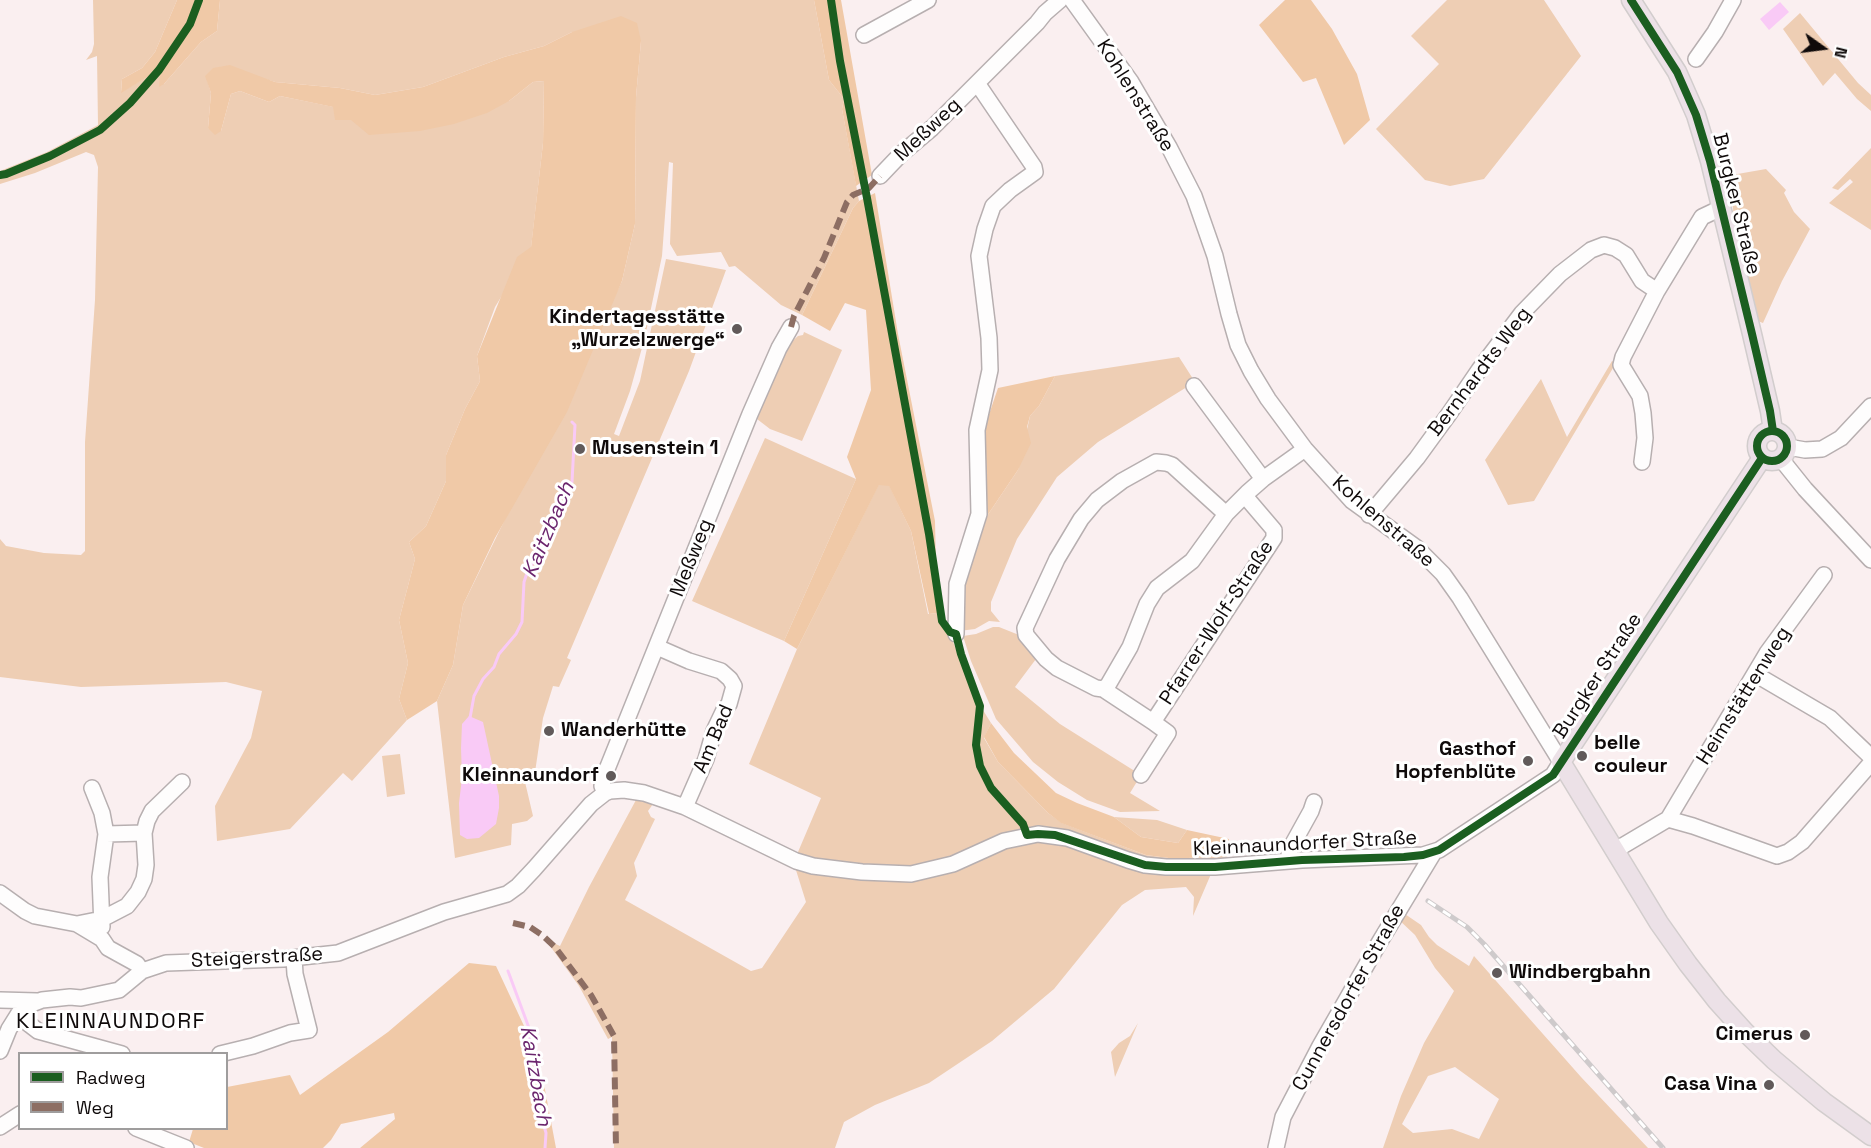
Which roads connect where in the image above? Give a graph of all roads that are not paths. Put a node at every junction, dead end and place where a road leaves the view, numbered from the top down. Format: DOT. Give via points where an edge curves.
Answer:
graph roads {
  1 [pos="928,0"];
  2 [pos="1060,0"];
  3 [pos="1072,0"];
  4 [pos="1631,0"];
  5 [pos="1733,0"];
  6 [pos="864,36"];
  7 [pos="1696,59"];
  8 [pos="977,83"];
  9 [pos="880,176"];
  10 [pos="1721,208"];
  11 [pos="1658,291"];
  12 [pos="791,327"];
  13 [pos="1194,386"];
  14 [pos="1871,406"];
  15 [pos="1773,431"];
  16 [pos="1305,449"];
  17 [pos="1784,453"];
  18 [pos="1762,458"];
  19 [pos="1642,462"];
  20 [pos="1263,479"];
  21 [pos="1245,496"];
  22 [pos="1226,514"];
  23 [pos="1370,515"];
  24 [pos="1871,560"];
  25 [pos="1824,575"];
  26 [pos="956,634"];
  27 [pos="657,647"];
  28 [pos="1755,674"];
  29 [pos="1102,689"];
  30 [pos="1153,722"];
  31 [pos="1871,758"];
  32 [pos="1561,762"];
  33 [pos="1871,763"];
  34 [pos="1141,775"];
  35 [pos="182,782"];
  36 [pos="92,788"];
  37 [pos="605,793"];
  38 [pos="1314,802"];
  39 [pos="685,807"];
  40 [pos="1668,819"];
  41 [pos="144,833"];
  42 [pos="106,834"];
  43 [pos="1614,851"];
  44 [pos="1434,852"];
  45 [pos="1288,861"];
  46 [pos="0,893"];
  47 [pos="102,919"];
  48 [pos="77,924"];
  49 [pos="102,939"];
  50 [pos="294,958"];
  51 [pos="142,971"];
  52 [pos="0,1000"];
  53 [pos="40,1001"];
  54 [pos="0,1007"];
  55 [pos="20,1013"];
  56 [pos="9,1029"];
  57 [pos="0,1051"];
  58 [pos="118,1052"];
  59 [pos="225,1052"];
  60 [pos="18,1115"];
  61 [pos="0,1127"];
  62 [pos="141,1130"];
  63 [pos="1871,1136"];
  64 [pos="186,1148"];
  65 [pos="1276,1148"];
  1 -- 6 [label="street"];
  2 -- 8 [label="street, Meßweg"];
  3 -- 16 [label="street, Kohlenstraße" via="1136,90 1169,147 1194,196 1215,256 1223,315 1251,372"];
  4 -- 10 [label="main road, Burgker Straße" via="1686,92 1703,137"];
  5 -- 7 [label="street"];
  8 -- 9 [label="street, Meßweg"];
  8 -- 26 [label="street, Meßweg" via="1035,172 993,206 979,256 990,370 977,430 979,514 957,584"];
  10 -- 11 [label="street" via="1702,218"];
  10 -- 15 [label="main road, Burgker Straße"];
  11 -- 19 [label="street" via="1621,365 1640,396"];
  11 -- 23 [label="street, Bernhardts Weg" via="1642,280 1626,255 1604,245 1560,274 1522,313"];
  12 -- 27 [label="street, Meßweg" via="750,414"];
  13 -- 20 [label="street"];
  14 -- 17 [label="street" via="1840,438 1822,449"];
  15 -- 17 [label="main road" via="1784,436"];
  15 -- 18 [label="main road, Burgker Straße" via="1759,438 1757,448"];
  16 -- 20 [label="street"];
  16 -- 23 [label="street, Kohlenstraße" via="1352,501"];
  17 -- 18 [label="main road" via="1771,461"];
  17 -- 24 [label="street" via="1805,489"];
  18 -- 32 [label="main road, Burgker Straße"];
  20 -- 21 [label="street"];
  21 -- 22 [label="street"];
  21 -- 30 [label="street, Pfarrer-Wolf-Straße" via="1274,530 1274,538"];
  22 -- 29 [label="street" via="1192,561 1157,588 1130,647"];
  22 -- 29 [label="street, Pfarrer-Wolf-Straße" via="1172,465 1156,462 1122,481 1097,500 1081,519 1057,559 1025,628 1026,635 1057,668"];
  23 -- 32 [label="street, Kohlenstraße" via="1417,548 1443,574"];
  25 -- 28 [label="street, Heimstättenweg"];
  27 -- 37 [label="street, Meßweg" via="603,779"];
  27 -- 39 [label="street, Am Bad" via="721,671 734,686"];
  28 -- 31 [label="street" via="1830,718"];
  28 -- 40 [label="street, Heimstättenweg"];
  29 -- 30 [label="street, Pfarrer-Wolf-Straße"];
  30 -- 34 [label="street, Pfarrer-Wolf-Straße" via="1168,733"];
  32 -- 43 [label="main road, Kohlenstraße"];
  32 -- 44 [label="street, Kleinnaundorfer Straße" via="1553,775"];
  33 -- 40 [label="street" via="1802,842 1777,856"];
  35 -- 41 [label="street" via="152,811"];
  36 -- 42 [label="street"];
  37 -- 39 [label="street, Kleinnaundorfer Straße" via="644,793"];
  37 -- 50 [label="street, Steigerstraße" via="507,894 444,912 339,953"];
  38 -- 45 [label="street" via="1290,849"];
  39 -- 45 [label="street, Kleinnaundorfer Straße" via="796,861 861,872 911,874 953,864 1004,841 1038,834 1067,838 1145,865 1215,867"];
  40 -- 43 [label="street"];
  41 -- 42 [label="street"];
  41 -- 47 [label="street" via="144,879 126,906"];
  42 -- 47 [label="street" via="100,877"];
  43 -- 63 [label="main road, Kohlenstraße" via="1717,1001 1774,1060"];
  44 -- 45 [label="street, Kleinnaundorfer Straße" via="1404,857"];
  44 -- 65 [label="street, Cunnersdorfer Straße" via="1320,1046 1283,1117"];
  46 -- 48 [label="street" via="35,916"];
  47 -- 48 [label="street"];
  47 -- 49 [label="street"];
  48 -- 49 [label="street"];
  49 -- 51 [label="street" via="108,948"];
  50 -- 51 [label="street, Steigerstraße" via="166,963"];
  50 -- 59 [label="street" via="309,1030"];
  51 -- 53 [label="street, Steigerstraße" via="119,990"];
  52 -- 53 [label="street"];
  53 -- 55 [label="street, Steigerstraße"];
  54 -- 56 [label="street"];
  55 -- 56 [label="street, Steigerstraße"];
  55 -- 58 [label="street" via="38,1031"];
  56 -- 57 [label="street, Steigerstraße"];
  60 -- 61 [label="street"];
  62 -- 64 [label="street"];
}
